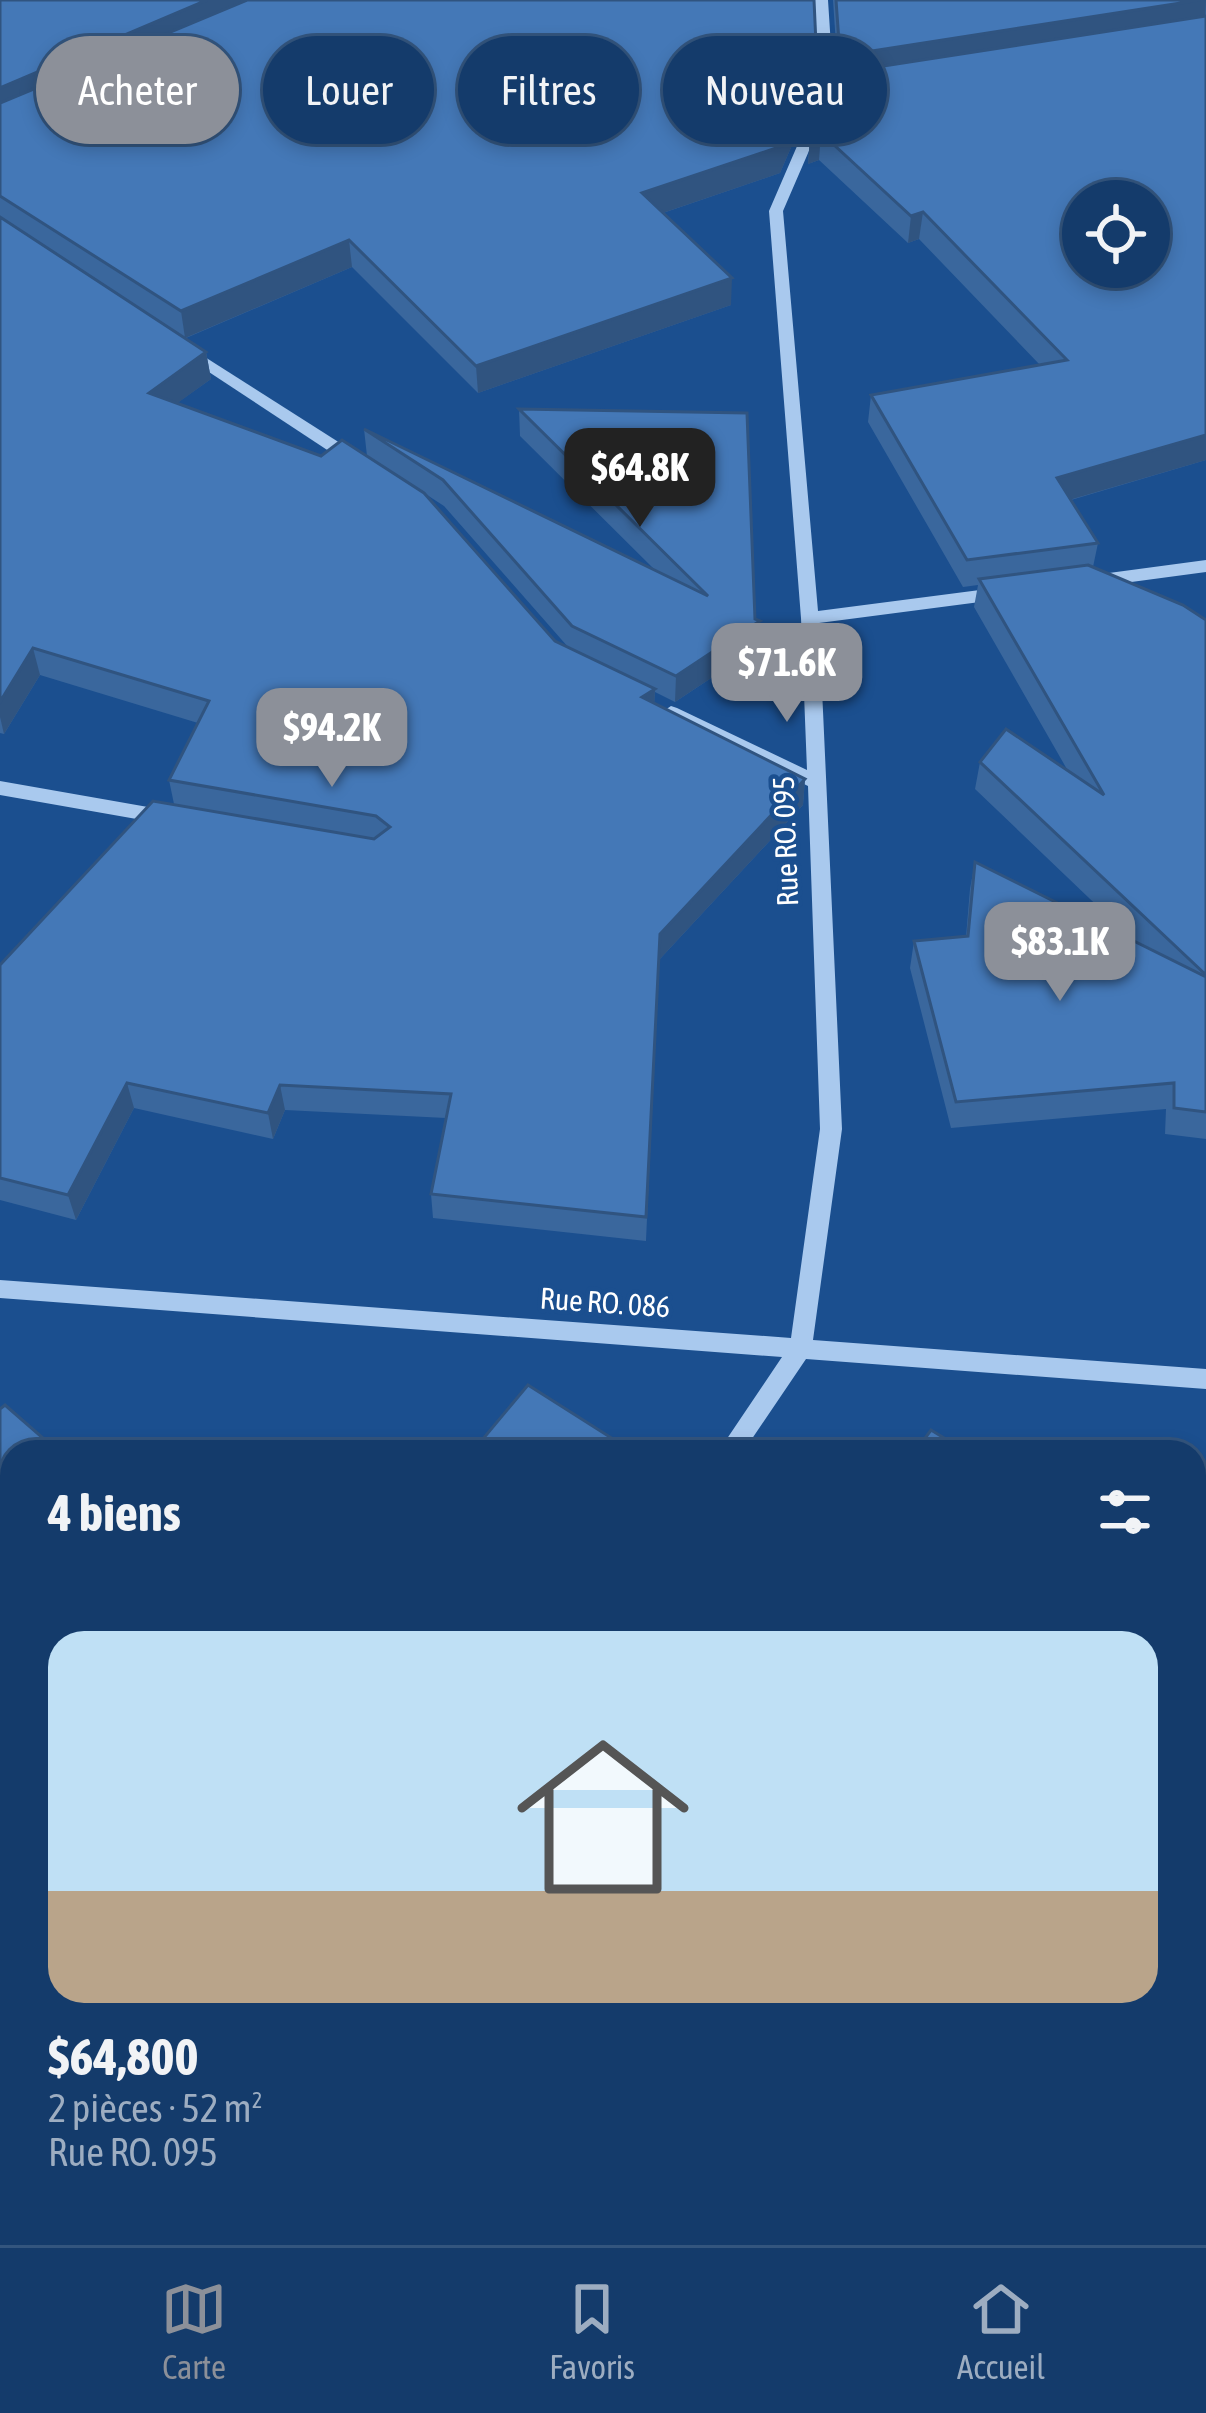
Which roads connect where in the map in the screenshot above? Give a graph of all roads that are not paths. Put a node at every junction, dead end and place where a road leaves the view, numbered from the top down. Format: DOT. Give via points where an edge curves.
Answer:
graph roads {
  1 [pos="821,0"];
  2 [pos="823,36"];
  3 [pos="805,144"];
  4 [pos="178,344"];
  5 [pos="376,474"];
  6 [pos="1206,566"];
  7 [pos="1066,584"];
  8 [pos="1020,591"];
  9 [pos="810,618"];
  10 [pos="648,701"];
  11 [pos="817,783"];
  12 [pos="0,788"];
  13 [pos="189,821"];
  14 [pos="0,1289"];
  15 [pos="801,1348"];
  16 [pos="1206,1379"];
  17 [pos="738,1440"];
  1 -- 2 [label="street, Rue RO. 095"];
  3 -- 9 [label="street, Rue RO. 095" via="776,211"];
  4 -- 5 [label="street"];
  6 -- 7 [label="street"];
  8 -- 9 [label="street"];
  9 -- 11 [label="street, Rue RO. 095"];
  10 -- 11 [label="street"];
  11 -- 15 [label="street, Rue RO. 095" via="831,1129"];
  12 -- 13 [label="street"];
  14 -- 15 [label="street, Rue RO. 086"];
  15 -- 16 [label="street, Rue RO. 086"];
  15 -- 17 [label="street, Rue RO. 095"];
}
